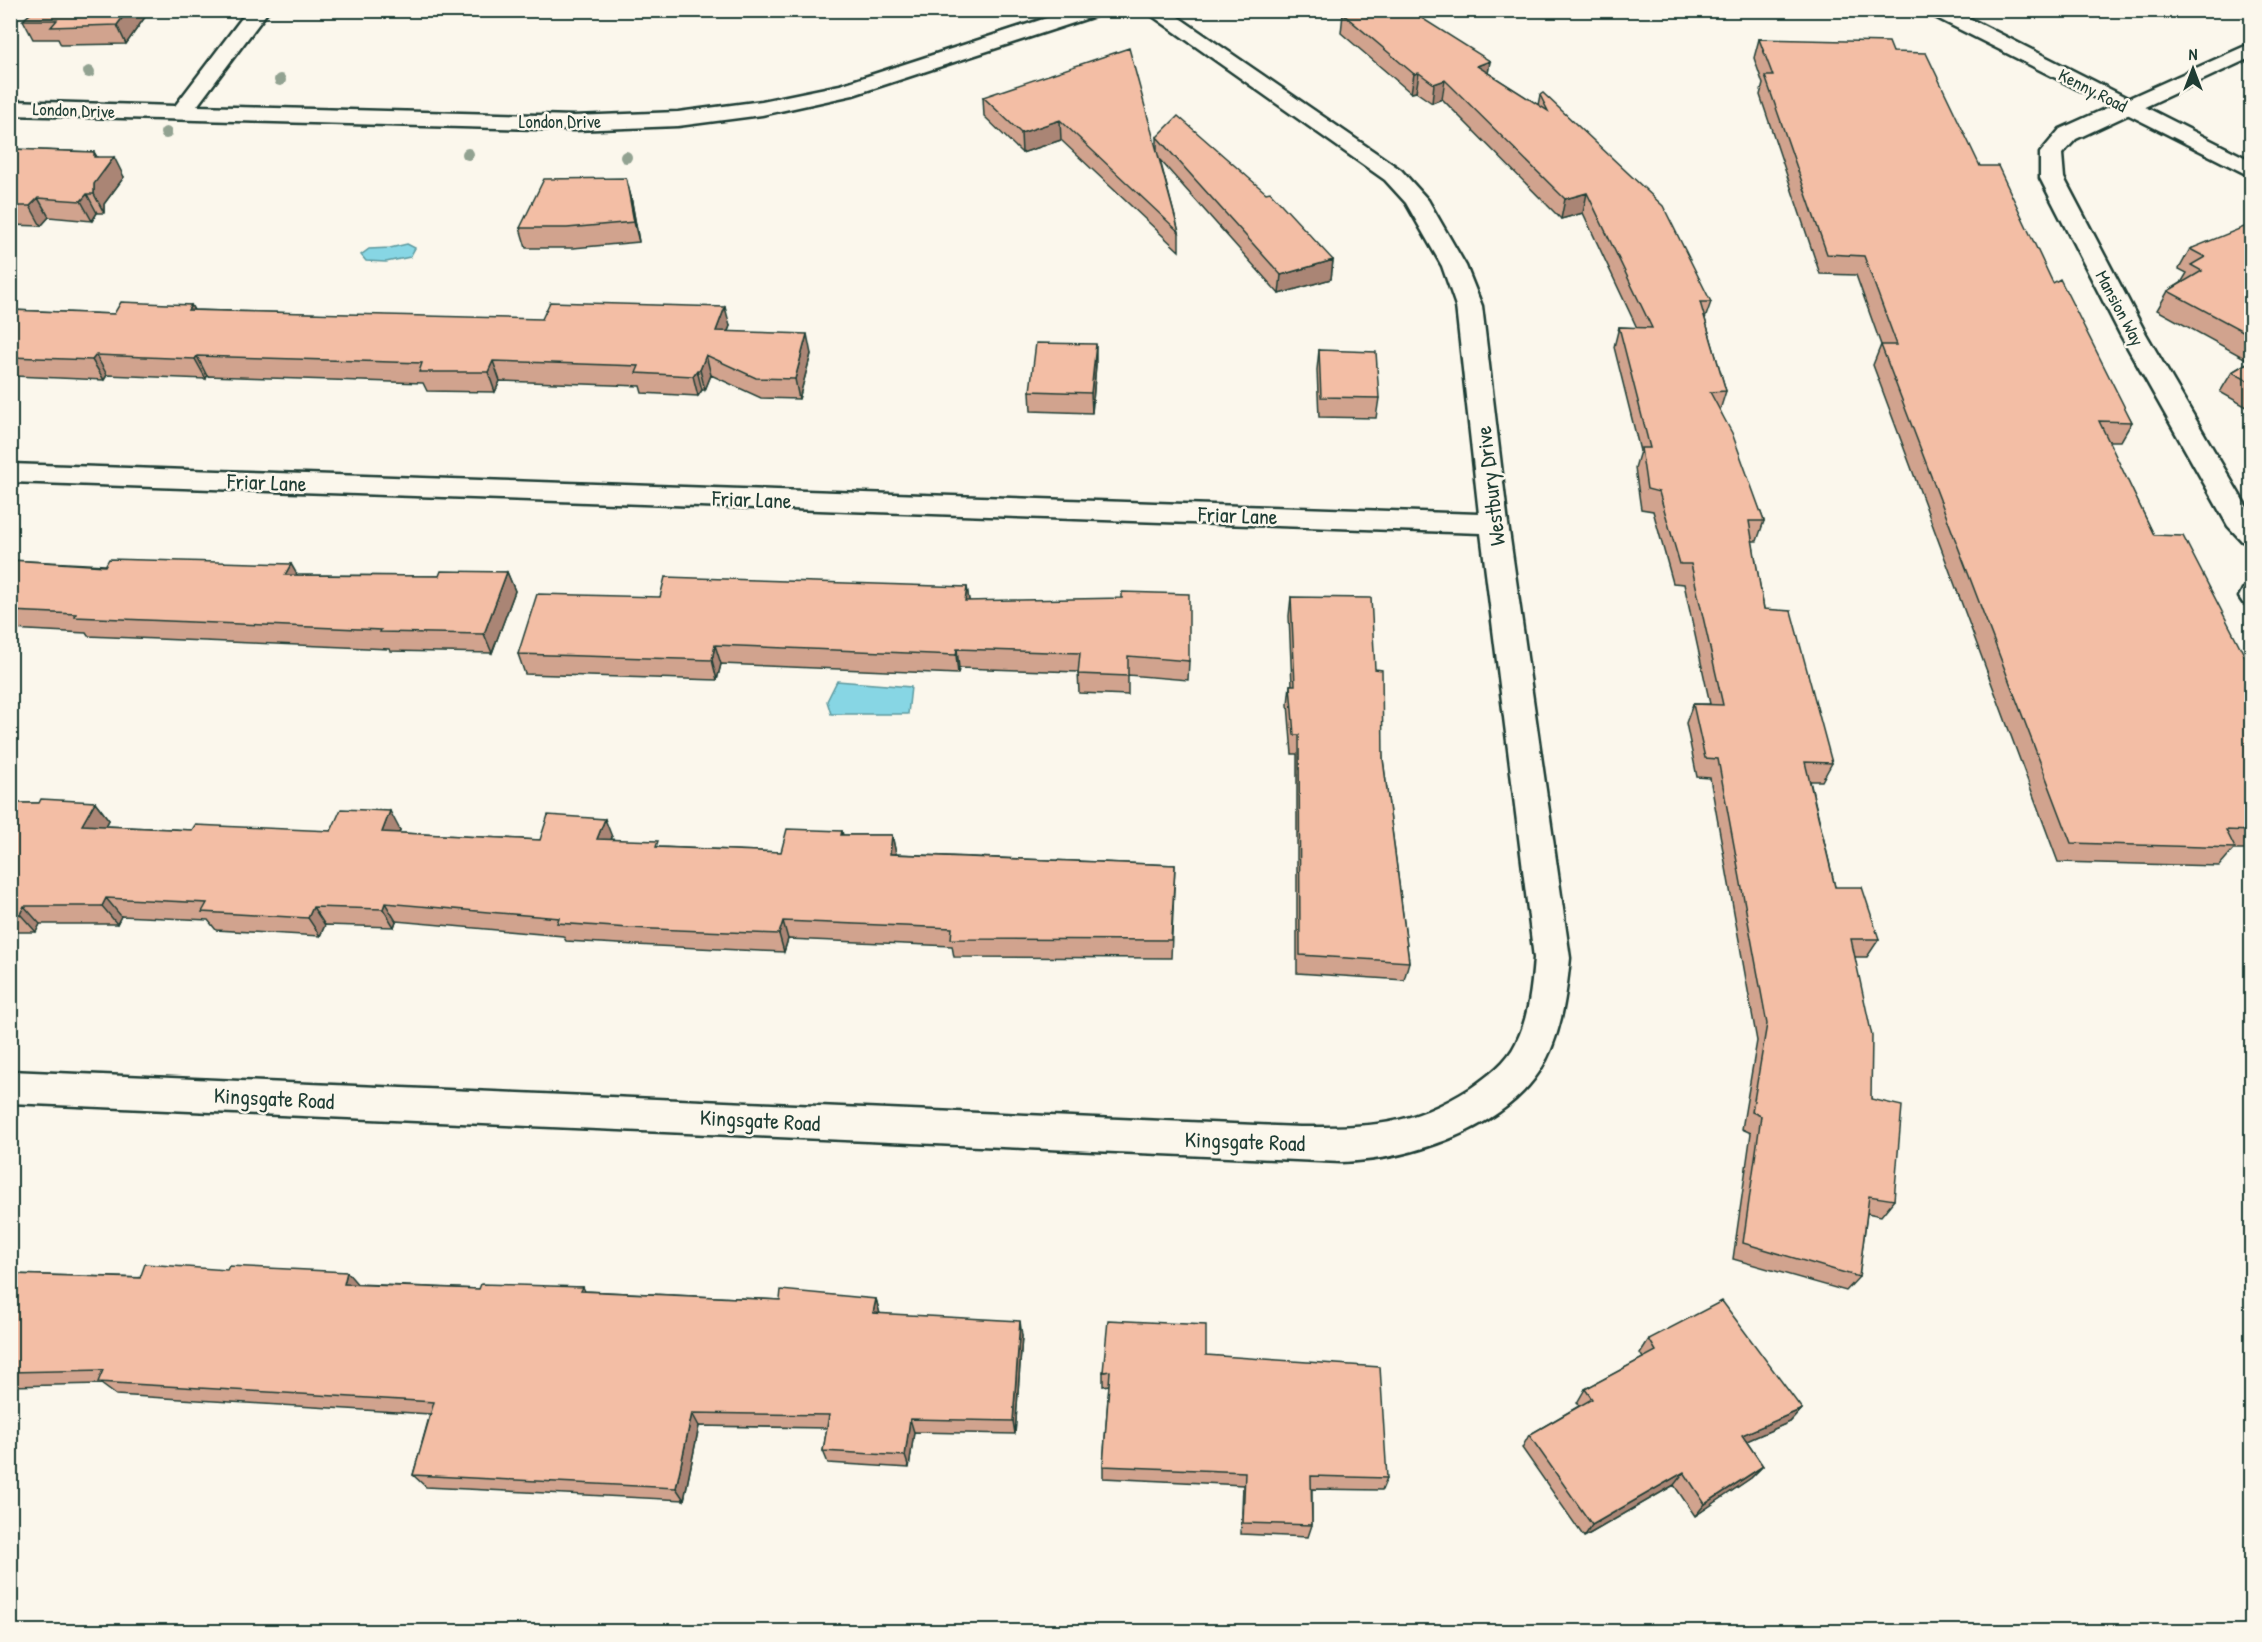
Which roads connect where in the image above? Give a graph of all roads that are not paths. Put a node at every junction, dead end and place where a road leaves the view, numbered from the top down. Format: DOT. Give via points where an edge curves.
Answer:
graph roads {
  1 [pos="259,10"];
  2 [pos="1094,10"];
  3 [pos="1154,10"];
  4 [pos="1936,10"];
  5 [pos="2252,49"];
  6 [pos="2127,107"];
  7 [pos="10,108"];
  8 [pos="181,113"];
  9 [pos="2252,170"];
  10 [pos="10,473"];
  11 [pos="1494,524"];
  12 [pos="2252,534"];
  13 [pos="10,1086"];
  14 [pos="1497,1090"];
  1 -- 8 [label="street"];
  2 -- 8 [label="street, London Drive" via="845,90 762,108 678,119 574,123"];
  3 -- 11 [label="street, Westbury Drive" via="1393,174 1416,200 1454,266 1469,306"];
  4 -- 6 [label="street, Kenny Road"];
  5 -- 6 [label="street, Mansion Way"];
  6 -- 9 [label="street, Kenny Road"];
  6 -- 12 [label="street, Mansion Way" via="2068,134 2051,153 2052,178 2139,344 2238,519"];
  7 -- 8 [label="street, London Drive"];
  10 -- 11 [label="street, Friar Lane"];
  11 -- 14 [label="street, Westbury Drive" via="1552,958 1541,1028 1526,1060"];
  13 -- 14 [label="street, Kingsgate Road" via="1300,1144 1361,1144 1409,1137 1458,1115"];
}
